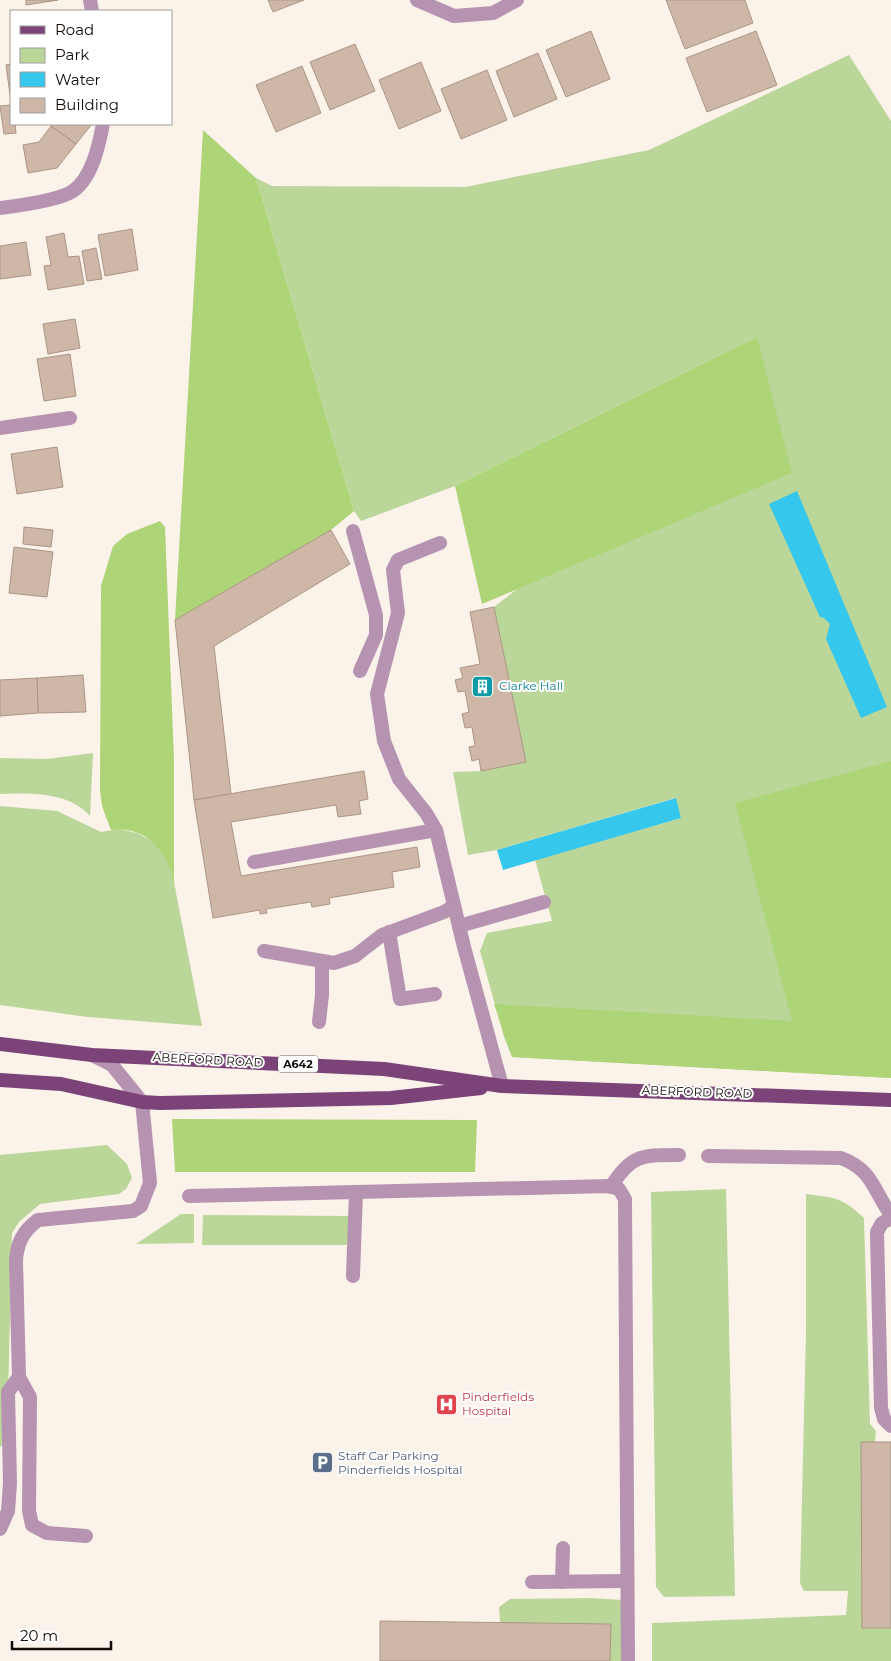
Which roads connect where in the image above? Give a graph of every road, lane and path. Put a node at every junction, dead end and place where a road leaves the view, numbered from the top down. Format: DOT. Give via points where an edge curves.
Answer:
graph roads {
  1 [pos="417,0"];
  2 [pos="517,0"];
  3 [pos="103,125"];
  4 [pos="0,208"];
  5 [pos="70,418"];
  6 [pos="0,428"];
  7 [pos="353,531"];
  8 [pos="440,543"];
  9 [pos="360,671"];
  10 [pos="436,830"];
  11 [pos="254,862"];
  12 [pos="544,902"];
  13 [pos="454,906"];
  14 [pos="459,926"];
  15 [pos="389,932"];
  16 [pos="264,951"];
  17 [pos="322,961"];
  18 [pos="435,994"];
  19 [pos="318,1022"];
  20 [pos="0,1044"];
  21 [pos="92,1055"];
  22 [pos="0,1080"];
  23 [pos="502,1086"];
  24 [pos="891,1100"];
  25 [pos="142,1102"];
  26 [pos="679,1156"];
  27 [pos="708,1156"];
  28 [pos="611,1187"];
  29 [pos="356,1192"];
  30 [pos="189,1196"];
  31 [pos="891,1216"];
  32 [pos="353,1276"];
  33 [pos="19,1377"];
  34 [pos="891,1426"];
  35 [pos="0,1529"];
  36 [pos="86,1536"];
  37 [pos="562,1548"];
  38 [pos="627,1581"];
  39 [pos="532,1582"];
  40 [pos="562,1582"];
  41 [pos="628,1661"];
  1 -- 2 [label="street" via="454,16 493,13"];
  3 -- 4 [label="street" via="97,154 73,191 31,204"];
  5 -- 6 [label="street"];
  7 -- 9 [label="street" via="376,615 376,635"];
  8 -- 10 [label="street" via="398,560 393,570 398,613 378,694 384,742 399,779"];
  10 -- 11 [label="street"];
  10 -- 13 [label="street"];
  12 -- 14 [label="street"];
  13 -- 14 [label="street"];
  13 -- 15 [label="street"];
  14 -- 23 [label="street"];
  15 -- 17 [label="street" via="355,956 334,963"];
  15 -- 18 [label="street" via="400,999"];
  16 -- 17 [label="street"];
  17 -- 19 [label="street"];
  20 -- 21 [label="main road, ABERFORD ROAD / A642"];
  21 -- 23 [label="main road, ABERFORD ROAD / A642" via="384,1069"];
  21 -- 25 [label="street, ABERFORD ROAD / A642" via="112,1065"];
  22 -- 25 [label="main road, ABERFORD ROAD / A642" via="61,1084"];
  23 -- 24 [label="main road, ABERFORD ROAD / A642"];
  23 -- 25 [label="main road, ABERFORD ROAD / A642" via="392,1098"];
  25 -- 33 [label="street" via="150,1183 141,1206 133,1211 38,1220 29,1227 17,1246"];
  26 -- 28 [label="street" via="653,1155 637,1159 622,1170"];
  27 -- 31 [label="street" via="841,1158 855,1163 868,1176"];
  28 -- 29 [label="street"];
  28 -- 38 [label="street" via="619,1189 625,1198"];
  29 -- 30 [label="street"];
  29 -- 32 [label="street"];
  31 -- 34 [label="street" via="877,1232 881,1408 884,1419"];
  33 -- 35 [label="street" via="8,1392 10,1482 8,1511"];
  33 -- 36 [label="street" via="30,1397 29,1511 32,1525 47,1533"];
  37 -- 40 [label="street"];
  38 -- 40 [label="street"];
  38 -- 41 [label="street"];
  39 -- 40 [label="street"];
}
